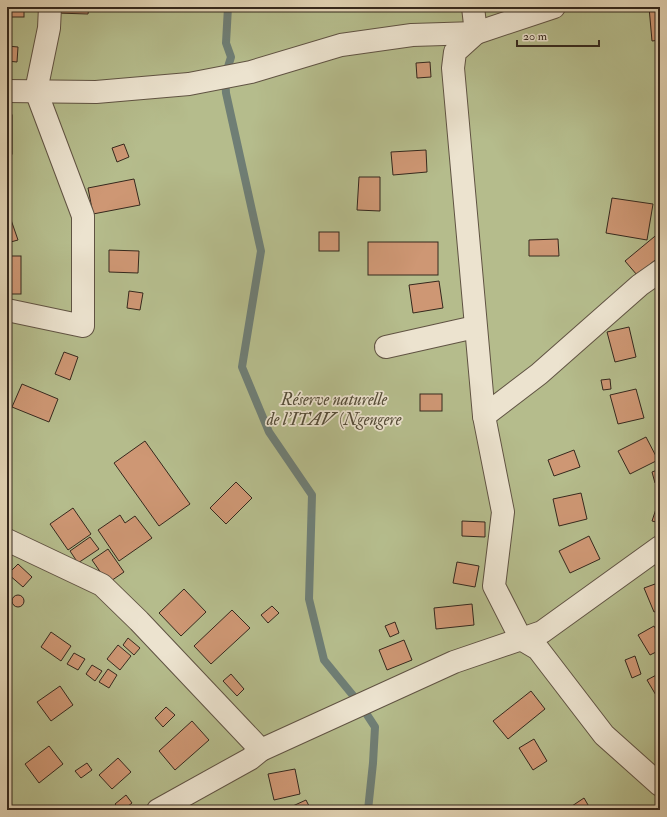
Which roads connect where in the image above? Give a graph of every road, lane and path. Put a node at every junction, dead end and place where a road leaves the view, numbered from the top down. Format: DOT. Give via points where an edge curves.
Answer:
graph roads {
  1 [pos="50,7"];
  2 [pos="473,7"];
  3 [pos="554,7"];
  4 [pos="476,32"];
  5 [pos="7,91"];
  6 [pos="36,91"];
  7 [pos="660,271"];
  8 [pos="7,310"];
  9 [pos="475,327"];
  10 [pos="386,347"];
  11 [pos="484,416"];
  12 [pos="7,540"];
  13 [pos="660,547"];
  14 [pos="521,639"];
  15 [pos="261,750"];
  16 [pos="660,785"];
  17 [pos="158,810"];
  1 -- 6 [label="street" via="49,28"];
  2 -- 4 [label="street"];
  3 -- 4 [label="street"];
  4 -- 6 [label="street" via="412,35 341,45 251,72 189,84 96,92"];
  4 -- 9 [label="street" via="455,52 453,68"];
  5 -- 6 [label="street"];
  6 -- 8 [label="street" via="83,216 83,326"];
  7 -- 11 [label="street" via="640,285 539,374"];
  9 -- 10 [label="street"];
  9 -- 11 [label="street"];
  11 -- 14 [label="street" via="503,512 494,586"];
  12 -- 15 [label="street" via="102,585"];
  13 -- 14 [label="street" via="542,632"];
  14 -- 15 [label="street" via="454,662"];
  14 -- 16 [label="street" via="538,649 604,735"];
  15 -- 17 [label="street" via="250,759"];
}
